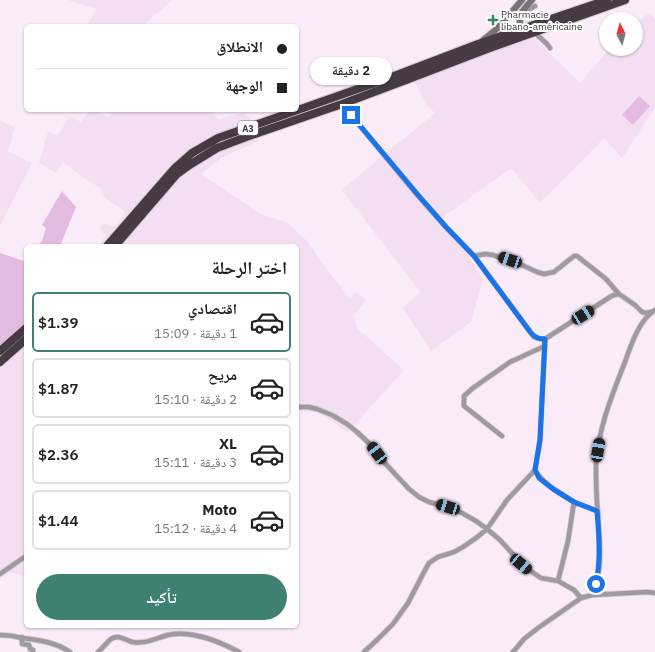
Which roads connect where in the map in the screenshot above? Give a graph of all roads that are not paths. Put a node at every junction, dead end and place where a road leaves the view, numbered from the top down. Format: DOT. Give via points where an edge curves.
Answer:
graph roads {
  1 [pos="522,0"];
  2 [pos="532,0"];
  3 [pos="607,0"];
  4 [pos="625,0"];
  5 [pos="535,6"];
  6 [pos="520,25"];
  7 [pos="534,32"];
  8 [pos="478,44"];
  9 [pos="550,48"];
  10 [pos="342,104"];
  11 [pos="299,109"];
  12 [pos="291,112"];
  13 [pos="109,244"];
  14 [pos="117,244"];
  15 [pos="474,256"];
  16 [pos="619,294"];
  17 [pos="640,310"];
  18 [pos="653,311"];
  19 [pos="644,321"];
  20 [pos="24,330"];
  21 [pos="545,339"];
  22 [pos="24,343"];
  23 [pos="545,346"];
  24 [pos="0,352"];
  25 [pos="0,362"];
  26 [pos="299,407"];
  27 [pos="502,436"];
  28 [pos="535,470"];
  29 [pos="574,502"];
  30 [pos="597,511"];
  31 [pos="487,528"];
  32 [pos="24,557"];
  33 [pos="0,574"];
  34 [pos="558,581"];
  35 [pos="655,593"];
  36 [pos="592,595"];
  37 [pos="581,598"];
  38 [pos="0,635"];
  39 [pos="22,638"];
  40 [pos="33,652"];
  41 [pos="70,652"];
  42 [pos="98,652"];
  43 [pos="239,652"];
  44 [pos="364,652"];
  45 [pos="513,652"];
  1 -- 8 [label="street" via="498,28"];
  2 -- 6 [label="street" via="523,10"];
  3 -- 6 [label="highway, A3"];
  4 -- 7 [label="highway, A3"];
  5 -- 6 [label="street" via="527,11"];
  6 -- 8 [label="highway, A3"];
  7 -- 9 [label="street"];
  7 -- 10 [label="highway, A3"];
  8 -- 11 [label="highway, A3"];
  10 -- 14 [label="highway, A3" via="225,144 199,158 177,174"];
  10 -- 15 [label="street" via="424,202"];
  12 -- 13 [label="highway, A3" via="218,138 192,153 174,168"];
  15 -- 16 [label="street" via="496,256 544,274 554,272 577,256 606,279"];
  15 -- 21 [label="street" via="534,337"];
  16 -- 17 [label="street"];
  16 -- 21 [label="street"];
  17 -- 18 [label="street" via="644,313"];
  17 -- 19 [label="street"];
  18 -- 19 [label="street"];
  19 -- 30 [label="street" via="632,342 603,425 596,464"];
  20 -- 24 [label="highway"];
  21 -- 23 [label="street"];
  22 -- 25 [label="highway"];
  23 -- 27 [label="street" via="510,362 464,396 464,406"];
  23 -- 28 [label="street" via="540,440"];
  26 -- 31 [label="street" via="317,409 347,424 372,446 392,471 419,497 448,507"];
  28 -- 29 [label="street" via="539,478"];
  28 -- 31 [label="street" via="507,500"];
  29 -- 30 [label="street"];
  29 -- 34 [label="street"];
  30 -- 36 [label="street" via="599,568"];
  31 -- 34 [label="street" via="529,570 542,578"];
  31 -- 44 [label="street" via="463,548 429,563 408,603"];
  32 -- 33 [label="street"];
  34 -- 37 [label="street" via="574,590"];
  35 -- 36 [label="street"];
  36 -- 37 [label="street"];
  37 -- 45 [label="street" via="524,639"];
  38 -- 39 [label="street"];
  39 -- 40 [label="street" via="22,644 29,645"];
  39 -- 41 [label="street" via="42,640"];
  42 -- 43 [label="street" via="117,637 130,642 147,642 168,635 192,634"];
}
